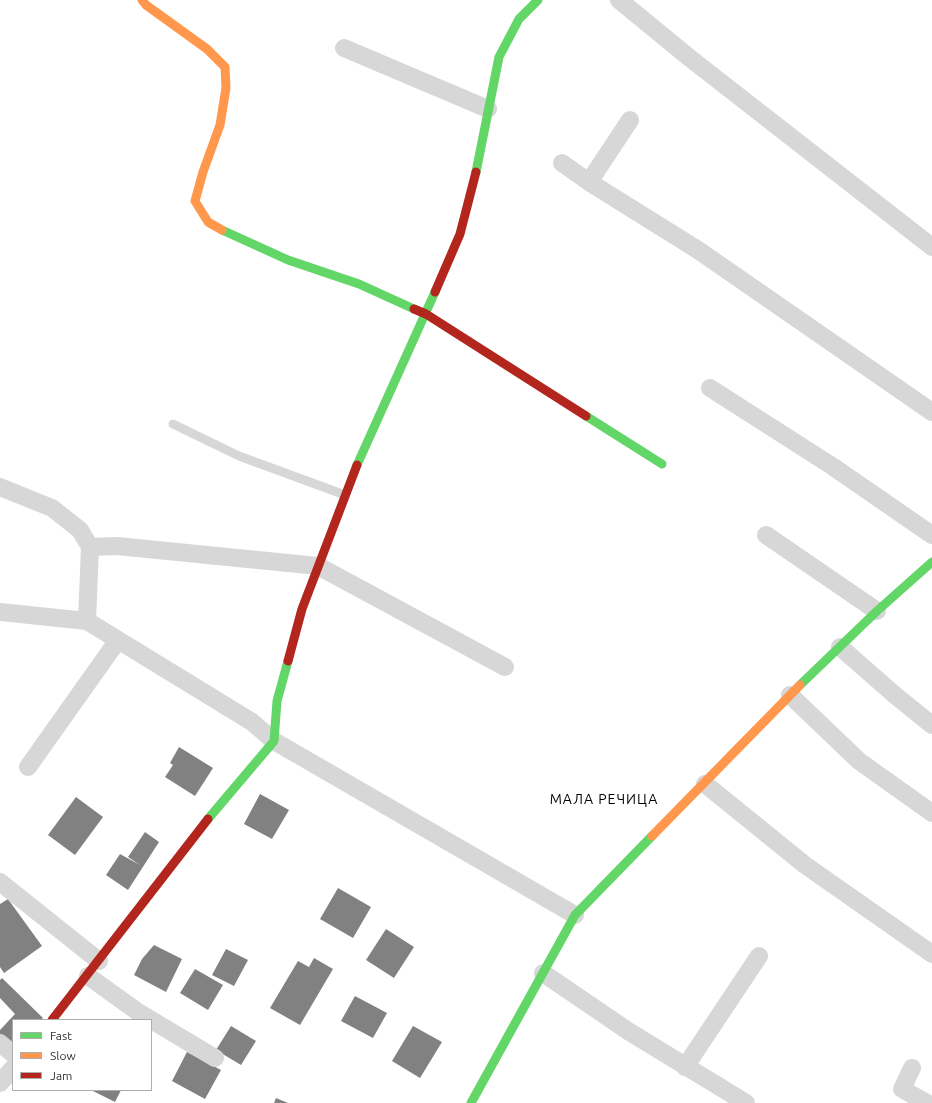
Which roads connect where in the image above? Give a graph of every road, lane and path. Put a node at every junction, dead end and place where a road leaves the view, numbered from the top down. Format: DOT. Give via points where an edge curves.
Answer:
graph roads {
  1 [pos="142,0"];
  2 [pos="538,0"];
  3 [pos="619,0"];
  4 [pos="344,48"];
  5 [pos="488,108"];
  6 [pos="630,120"];
  7 [pos="562,163"];
  8 [pos="589,182"];
  9 [pos="932,247"];
  10 [pos="426,314"];
  11 [pos="710,388"];
  12 [pos="932,412"];
  13 [pos="174,424"];
  14 [pos="662,464"];
  15 [pos="0,487"];
  16 [pos="345,495"];
  17 [pos="766,535"];
  18 [pos="932,535"];
  19 [pos="90,547"];
  20 [pos="932,562"];
  21 [pos="318,566"];
  22 [pos="877,611"];
  23 [pos="0,612"];
  24 [pos="87,621"];
  25 [pos="118,640"];
  26 [pos="840,647"];
  27 [pos="505,667"];
  28 [pos="790,695"];
  29 [pos="932,725"];
  30 [pos="274,741"];
  31 [pos="28,767"];
  32 [pos="705,784"];
  33 [pos="932,813"];
  34 [pos="0,882"];
  35 [pos="575,915"];
  36 [pos="932,954"];
  37 [pos="759,956"];
  38 [pos="99,961"];
  39 [pos="543,973"];
  40 [pos="88,976"];
  41 [pos="53,1019"];
  42 [pos="150,1019"];
  43 [pos="152,1020"];
  44 [pos="0,1043"];
  45 [pos="12,1053"];
  46 [pos="215,1058"];
  47 [pos="685,1067"];
  48 [pos="912,1068"];
  49 [pos="12,1069"];
  50 [pos="0,1082"];
  51 [pos="471,1103"];
  52 [pos="746,1103"];
  53 [pos="927,1103"];
  1 -- 10 [label="street" via="207,49 225,68 226,88 220,125 195,201 208,222 241,240 288,260 359,284"];
  2 -- 5 [label="street" via="519,19 499,57"];
  3 -- 9 [label="street"];
  4 -- 5 [label="street"];
  5 -- 10 [label="street" via="460,234"];
  6 -- 8 [label="street"];
  7 -- 8 [label="street"];
  8 -- 12 [label="street" via="698,250"];
  10 -- 14 [label="street"];
  10 -- 16 [label="street"];
  11 -- 18 [label="street" via="832,466"];
  13 -- 16 [label="lane" via="239,456"];
  15 -- 19 [label="street" via="52,508 80,530"];
  16 -- 21 [label="street"];
  17 -- 22 [label="street"];
  19 -- 21 [label="street" via="117,546"];
  19 -- 24 [label="street"];
  20 -- 22 [label="street"];
  21 -- 27 [label="street"];
  21 -- 30 [label="street" via="287,660 277,701"];
  22 -- 26 [label="street"];
  23 -- 24 [label="street"];
  24 -- 25 [label="street"];
  25 -- 30 [label="street" via="252,722"];
  25 -- 31 [label="street"];
  26 -- 28 [label="street"];
  26 -- 29 [label="street"];
  28 -- 32 [label="street"];
  28 -- 33 [label="street" via="859,761"];
  30 -- 35 [label="street"];
  30 -- 38 [label="street" via="216,809"];
  32 -- 35 [label="street"];
  32 -- 36 [label="street" via="805,864"];
  34 -- 38 [label="street"];
  35 -- 39 [label="street"];
  37 -- 47 [label="street"];
  38 -- 40 [label="street"];
  39 -- 47 [label="street"];
  39 -- 51 [label="street"];
  40 -- 41 [label="street"];
  40 -- 42 [label="street"];
  43 -- 46 [label="street"];
  44 -- 45 [label="street"];
  47 -- 52 [label="street"];
  48 -- 53 [label="street" via="902,1089"];
  49 -- 50 [label="street"];
}
